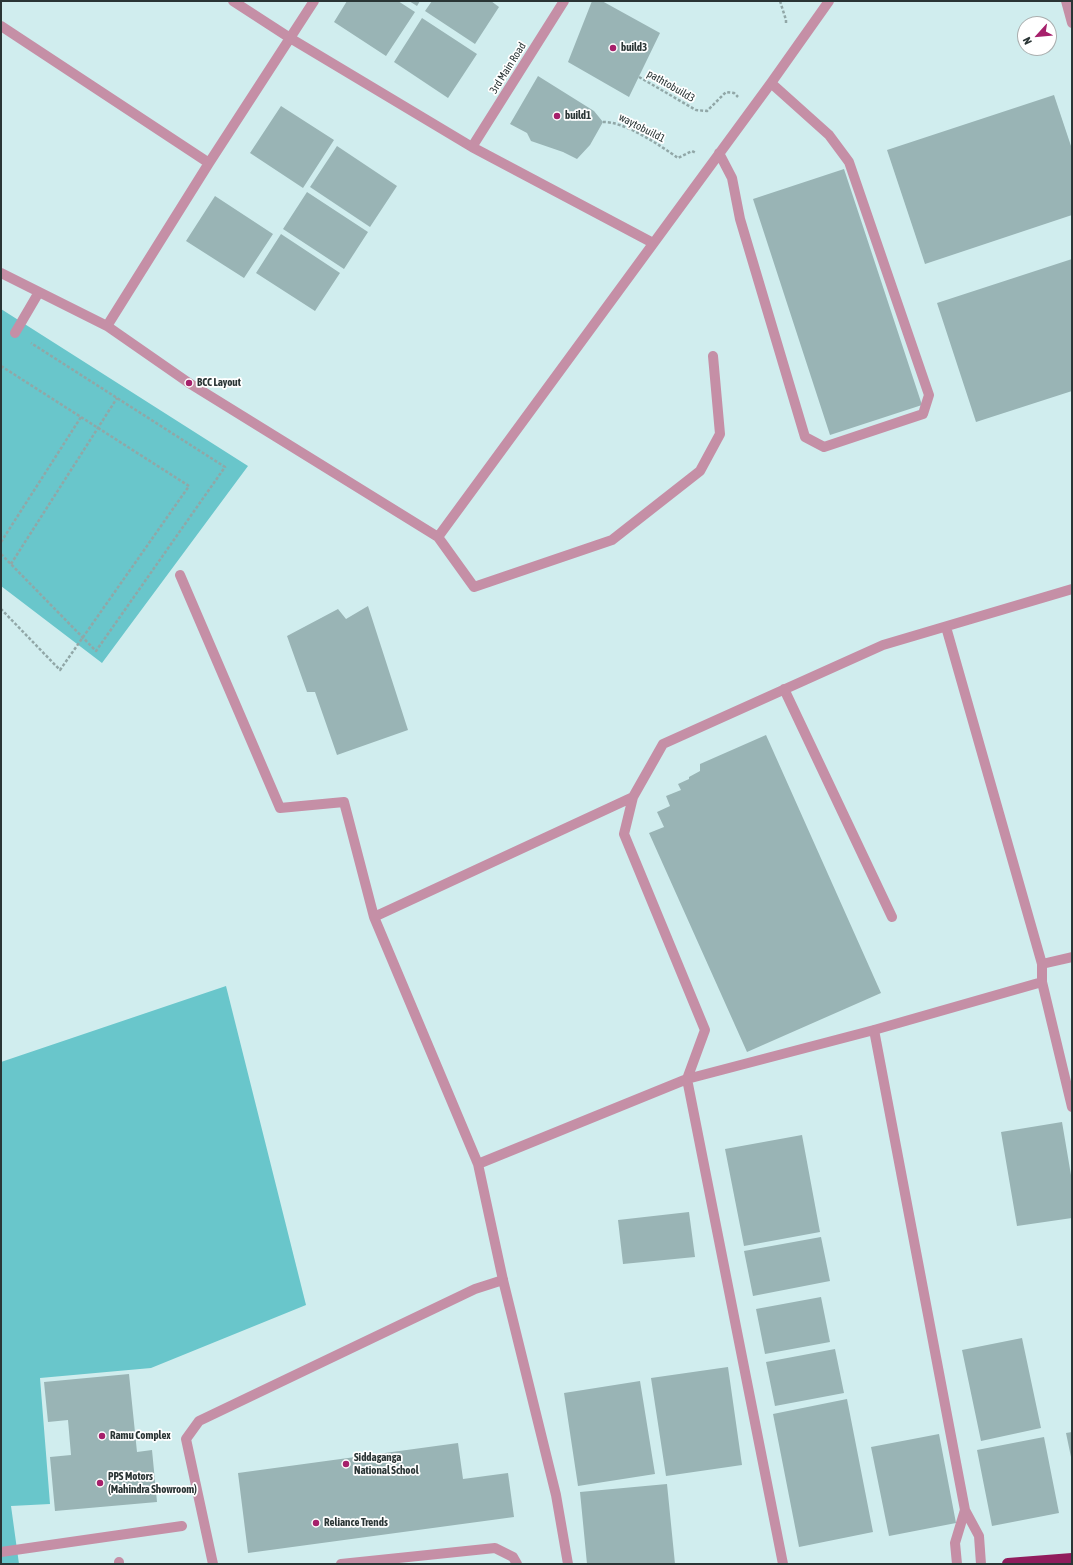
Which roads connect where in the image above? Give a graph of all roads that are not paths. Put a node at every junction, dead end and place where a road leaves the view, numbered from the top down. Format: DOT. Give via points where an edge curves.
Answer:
graph roads {
  1 [pos="233,1"];
  2 [pos="314,1"];
  3 [pos="564,1"];
  4 [pos="829,1"];
  5 [pos="1066,1"];
  6 [pos="1072,23"];
  7 [pos="1,26"];
  8 [pos="290,38"];
  9 [pos="771,83"];
  10 [pos="472,147"];
  11 [pos="717,155"];
  12 [pos="209,163"];
  13 [pos="653,243"];
  14 [pos="1,273"];
  15 [pos="39,292"];
  16 [pos="108,326"];
  17 [pos="15,333"];
  18 [pos="713,356"];
  19 [pos="438,537"];
  20 [pos="180,574"];
  21 [pos="1072,589"];
  22 [pos="946,627"];
  23 [pos="784,690"];
  24 [pos="633,797"];
  25 [pos="892,917"];
  26 [pos="374,918"];
  27 [pos="1072,957"];
  28 [pos="1042,964"];
  29 [pos="1042,982"];
  30 [pos="874,1030"];
  31 [pos="686,1080"];
  32 [pos="1072,1107"];
  33 [pos="478,1164"];
  34 [pos="503,1280"];
  35 [pos="965,1510"];
  36 [pos="182,1526"];
  37 [pos="1,1552"];
  38 [pos="1072,1559"];
  39 [pos="212,1564"];
  40 [pos="341,1564"];
  41 [pos="517,1564"];
  42 [pos="568,1564"];
  43 [pos="782,1564"];
  44 [pos="957,1564"];
  45 [pos="981,1564"];
  46 [pos="1008,1564"];
  1 -- 8 [label="street"];
  2 -- 8 [label="street"];
  3 -- 10 [label="street, 3rd Main Road"];
  4 -- 9 [label="street"];
  5 -- 6 [label="street"];
  7 -- 12 [label="street"];
  8 -- 10 [label="street"];
  8 -- 12 [label="street"];
  9 -- 11 [label="street"];
  9 -- 11 [label="street" via="829,135 849,162 929,395 923,414 824,447 805,437 740,218 732,178"];
  10 -- 13 [label="street"];
  11 -- 13 [label="street"];
  12 -- 16 [label="street"];
  13 -- 19 [label="street"];
  14 -- 15 [label="street"];
  15 -- 16 [label="street"];
  15 -- 17 [label="street"];
  16 -- 19 [label="street" via="189,384"];
  18 -- 19 [label="street" via="720,434 714,446 700,471 612,540 474,587"];
  20 -- 26 [label="street" via="280,808 344,802"];
  21 -- 22 [label="street"];
  22 -- 23 [label="street" via="883,645"];
  22 -- 28 [label="street"];
  23 -- 24 [label="street" via="663,744"];
  23 -- 25 [label="street"];
  24 -- 26 [label="street"];
  24 -- 31 [label="street" via="624,834 705,1030"];
  26 -- 33 [label="street"];
  27 -- 28 [label="street"];
  28 -- 29 [label="street"];
  29 -- 30 [label="street"];
  29 -- 32 [label="street"];
  30 -- 31 [label="street"];
  30 -- 35 [label="street"];
  31 -- 33 [label="street"];
  31 -- 43 [label="street"];
  33 -- 34 [label="street"];
  34 -- 39 [label="street" via="475,1288 199,1421 186,1439"];
  34 -- 42 [label="street" via="556,1495"];
  35 -- 44 [label="street" via="955,1543"];
  35 -- 45 [label="street" via="979,1536"];
  36 -- 37 [label="street"];
  38 -- 46 [label="highway"];
  40 -- 41 [label="street" via="496,1548 514,1557"];
}
